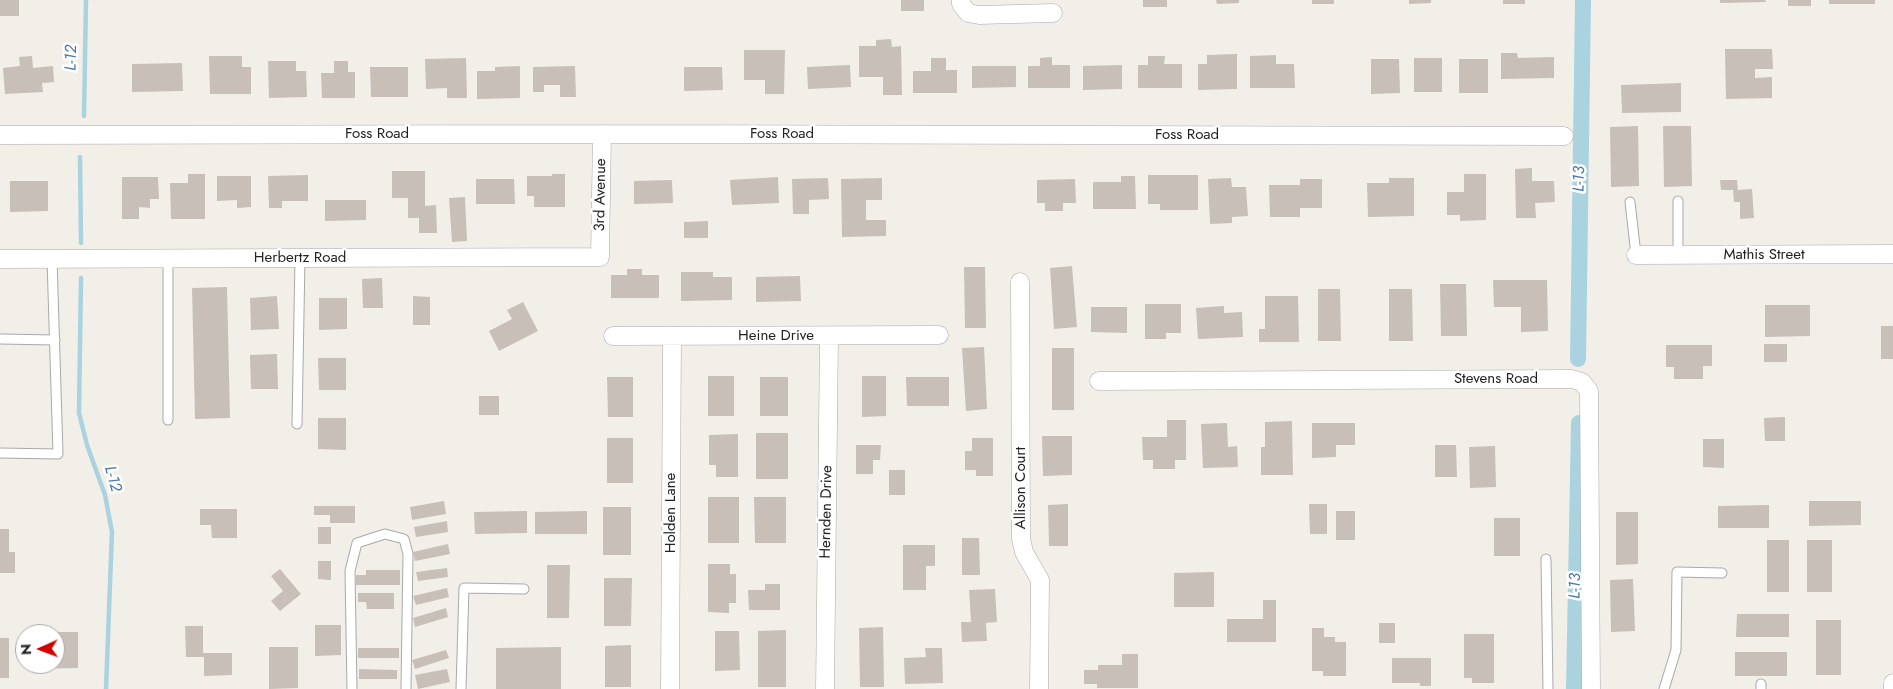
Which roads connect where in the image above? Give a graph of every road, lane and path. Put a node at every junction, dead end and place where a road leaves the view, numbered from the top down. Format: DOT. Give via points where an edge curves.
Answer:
graph roads {
  1 [pos="961,2"];
  2 [pos="1052,13"];
  3 [pos="602,134"];
  4 [pos="0,135"];
  5 [pos="1564,136"];
  6 [pos="1678,200"];
  7 [pos="1630,202"];
  8 [pos="1893,254"];
  9 [pos="1636,255"];
  10 [pos="1678,255"];
  11 [pos="600,257"];
  12 [pos="168,258"];
  13 [pos="300,258"];
  14 [pos="0,259"];
  15 [pos="52,259"];
  16 [pos="1020,282"];
  17 [pos="939,335"];
  18 [pos="613,336"];
  19 [pos="672,336"];
  20 [pos="829,336"];
  21 [pos="0,339"];
  22 [pos="54,340"];
  23 [pos="1099,381"];
  24 [pos="168,420"];
  25 [pos="296,424"];
  26 [pos="0,453"];
  27 [pos="1546,559"];
  28 [pos="1722,573"];
  29 [pos="524,589"];
  30 [pos="1893,683"];
  31 [pos="352,689"];
  32 [pos="406,689"];
  33 [pos="461,689"];
  34 [pos="670,689"];
  35 [pos="825,689"];
  36 [pos="1039,689"];
  37 [pos="1548,689"];
  38 [pos="1591,689"];
  39 [pos="1664,689"];
  40 [pos="1893,689"];
  1 -- 2 [label="street" via="968,13 979,15"];
  3 -- 4 [label="street, Foss Road"];
  3 -- 5 [label="street, Foss Road"];
  3 -- 11 [label="street, 3rd Avenue"];
  6 -- 10 [label="lane"];
  7 -- 9 [label="lane"];
  8 -- 10 [label="street, Mathis Street"];
  9 -- 10 [label="street, Mathis Street"];
  11 -- 13 [label="street, Herbertz Road"];
  12 -- 13 [label="street, Herbertz Road"];
  12 -- 15 [label="street, Herbertz Road"];
  12 -- 24 [label="lane"];
  13 -- 25 [label="lane"];
  14 -- 15 [label="street, Herbertz Road"];
  15 -- 22 [label="lane"];
  16 -- 36 [label="street, Allison Court" via="1021,539 1024,552 1040,580"];
  17 -- 20 [label="street, Heine Drive"];
  18 -- 19 [label="street, Heine Drive"];
  19 -- 20 [label="street, Heine Drive"];
  19 -- 34 [label="street, Holden Lane"];
  20 -- 35 [label="street, Hernden Drive"];
  21 -- 22 [label="lane"];
  22 -- 26 [label="lane" via="58,454"];
  23 -- 38 [label="street, Stevens Road" via="1572,379 1582,382 1588,391"];
  27 -- 37 [label="lane"];
  28 -- 39 [label="lane" via="1677,572 1676,650"];
  29 -- 33 [label="lane" via="464,588"];
  30 -- 40 [label="street"];
  31 -- 32 [label="lane" via="350,572 357,543 385,534 404,539 408,554"];
}
